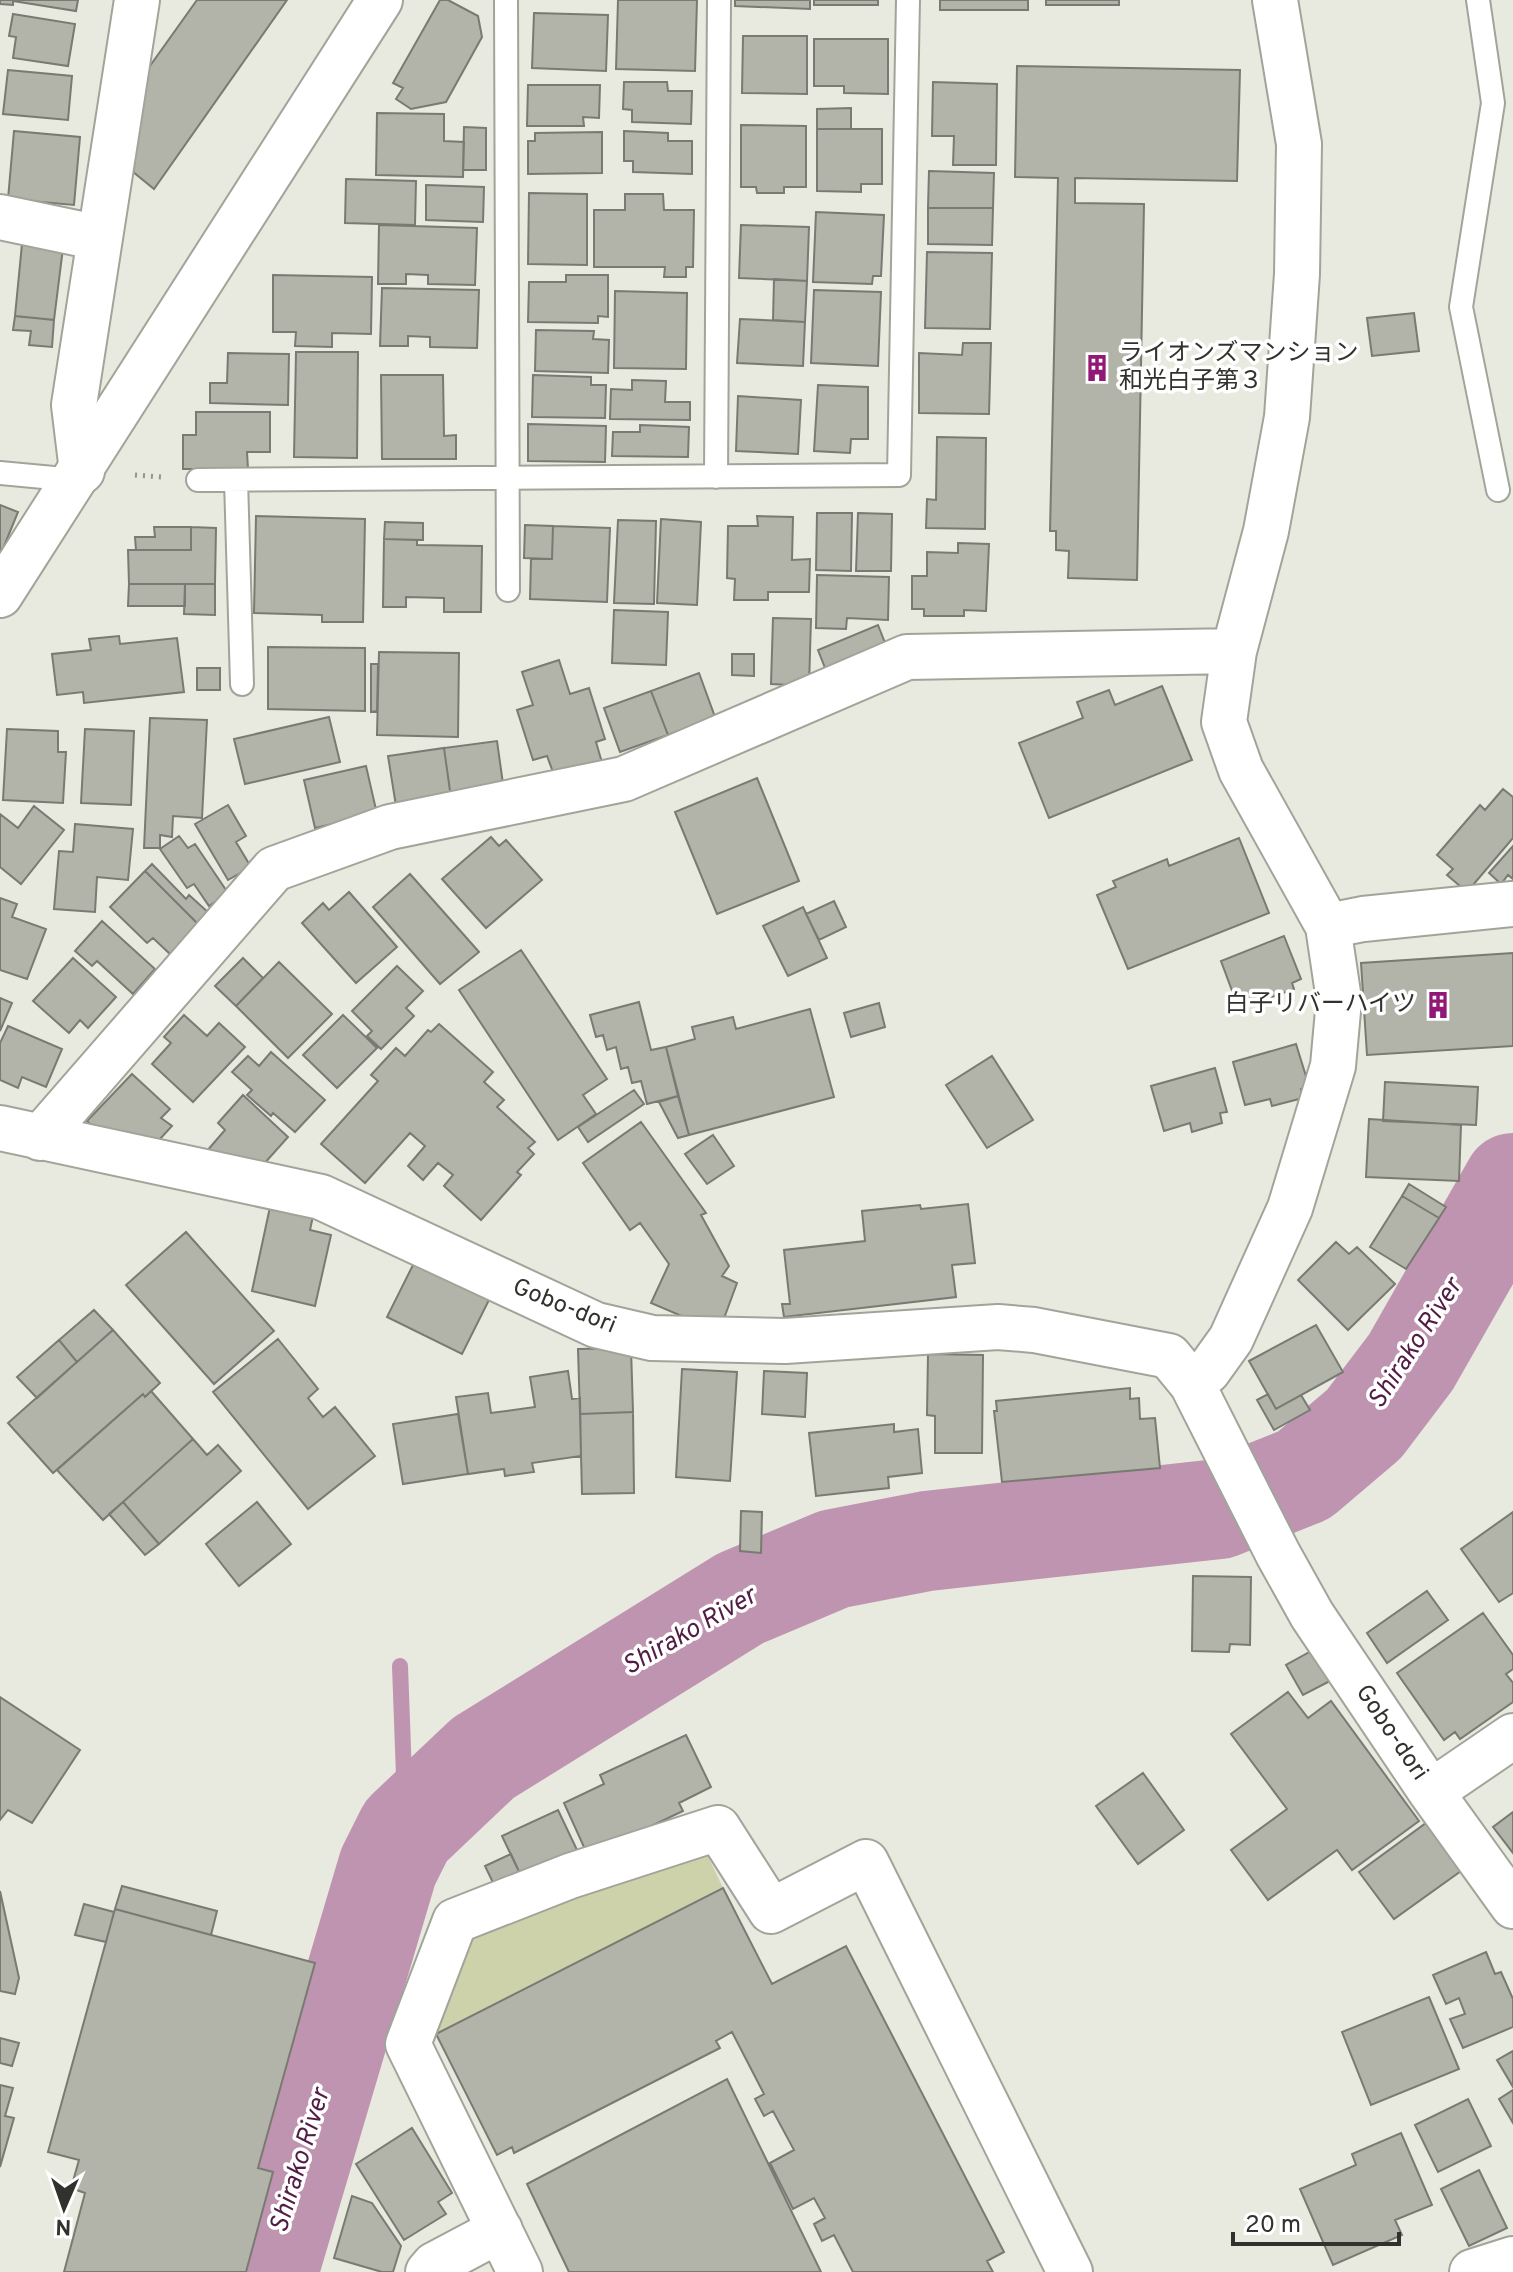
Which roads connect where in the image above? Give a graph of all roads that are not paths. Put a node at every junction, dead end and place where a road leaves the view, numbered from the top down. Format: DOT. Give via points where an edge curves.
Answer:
graph roads {
  1 [pos="137,0"];
  2 [pos="380,0"];
  3 [pos="506,0"];
  4 [pos="719,0"];
  5 [pos="908,0"];
  6 [pos="1275,0"];
  7 [pos="1478,0"];
  8 [pos="0,217"];
  9 [pos="100,238"];
  10 [pos="0,473"];
  11 [pos="78,476"];
  12 [pos="509,476"];
  13 [pos="716,477"];
  14 [pos="198,480"];
  15 [pos="236,480"];
  16 [pos="1498,490"];
  17 [pos="508,590"];
  18 [pos="0,595"];
  19 [pos="1234,651"];
  20 [pos="242,684"];
  21 [pos="1513,904"];
  22 [pos="1328,926"];
  23 [pos="20,1133"];
  24 [pos="1192,1384"];
  25 [pos="1513,1736"];
  26 [pos="1431,1792"];
  27 [pos="1513,1906"];
  28 [pos="500,2230"];
  29 [pos="1513,2259"];
  30 [pos="428,2272"];
  31 [pos="520,2272"];
  32 [pos="1070,2272"];
  33 [pos="1472,2272"];
  1 -- 9 [label="street"];
  2 -- 11 [label="street"];
  3 -- 12 [label="lane"];
  4 -- 13 [label="lane"];
  5 -- 13 [label="lane" via="899,475"];
  6 -- 19 [label="street" via="1299,144 1297,274 1287,417 1266,531"];
  7 -- 16 [label="lane" via="1493,103 1461,307"];
  8 -- 9 [label="street"];
  9 -- 11 [label="street" via="74,405"];
  10 -- 11 [label="lane"];
  11 -- 18 [label="street"];
  12 -- 13 [label="lane"];
  12 -- 15 [label="lane"];
  12 -- 17 [label="lane"];
  14 -- 15 [label="lane"];
  15 -- 20 [label="lane"];
  19 -- 22 [label="street" via="1224,722 1241,770"];
  19 -- 23 [label="street" via="907,657 624,779 390,827 274,869"];
  21 -- 22 [label="street"];
  22 -- 24 [label="street" via="1339,1000 1329,1080 1290,1208 1231,1339"];
  23 -- 24 [label="street, Gobo-dori" via="321,1197 596,1325 652,1338 785,1341 998,1327 1034,1330 1169,1356"];
  24 -- 26 [label="street, Gobo-dori" via="1312,1615"];
  25 -- 26 [label="street"];
  26 -- 27 [label="street, Gobo-dori"];
  28 -- 30 [label="street"];
  28 -- 31 [label="street"];
  28 -- 32 [label="street" via="408,2044 455,1921 570,1876 718,1828 771,1911 866,1862"];
  29 -- 33 [label="street"];
}
